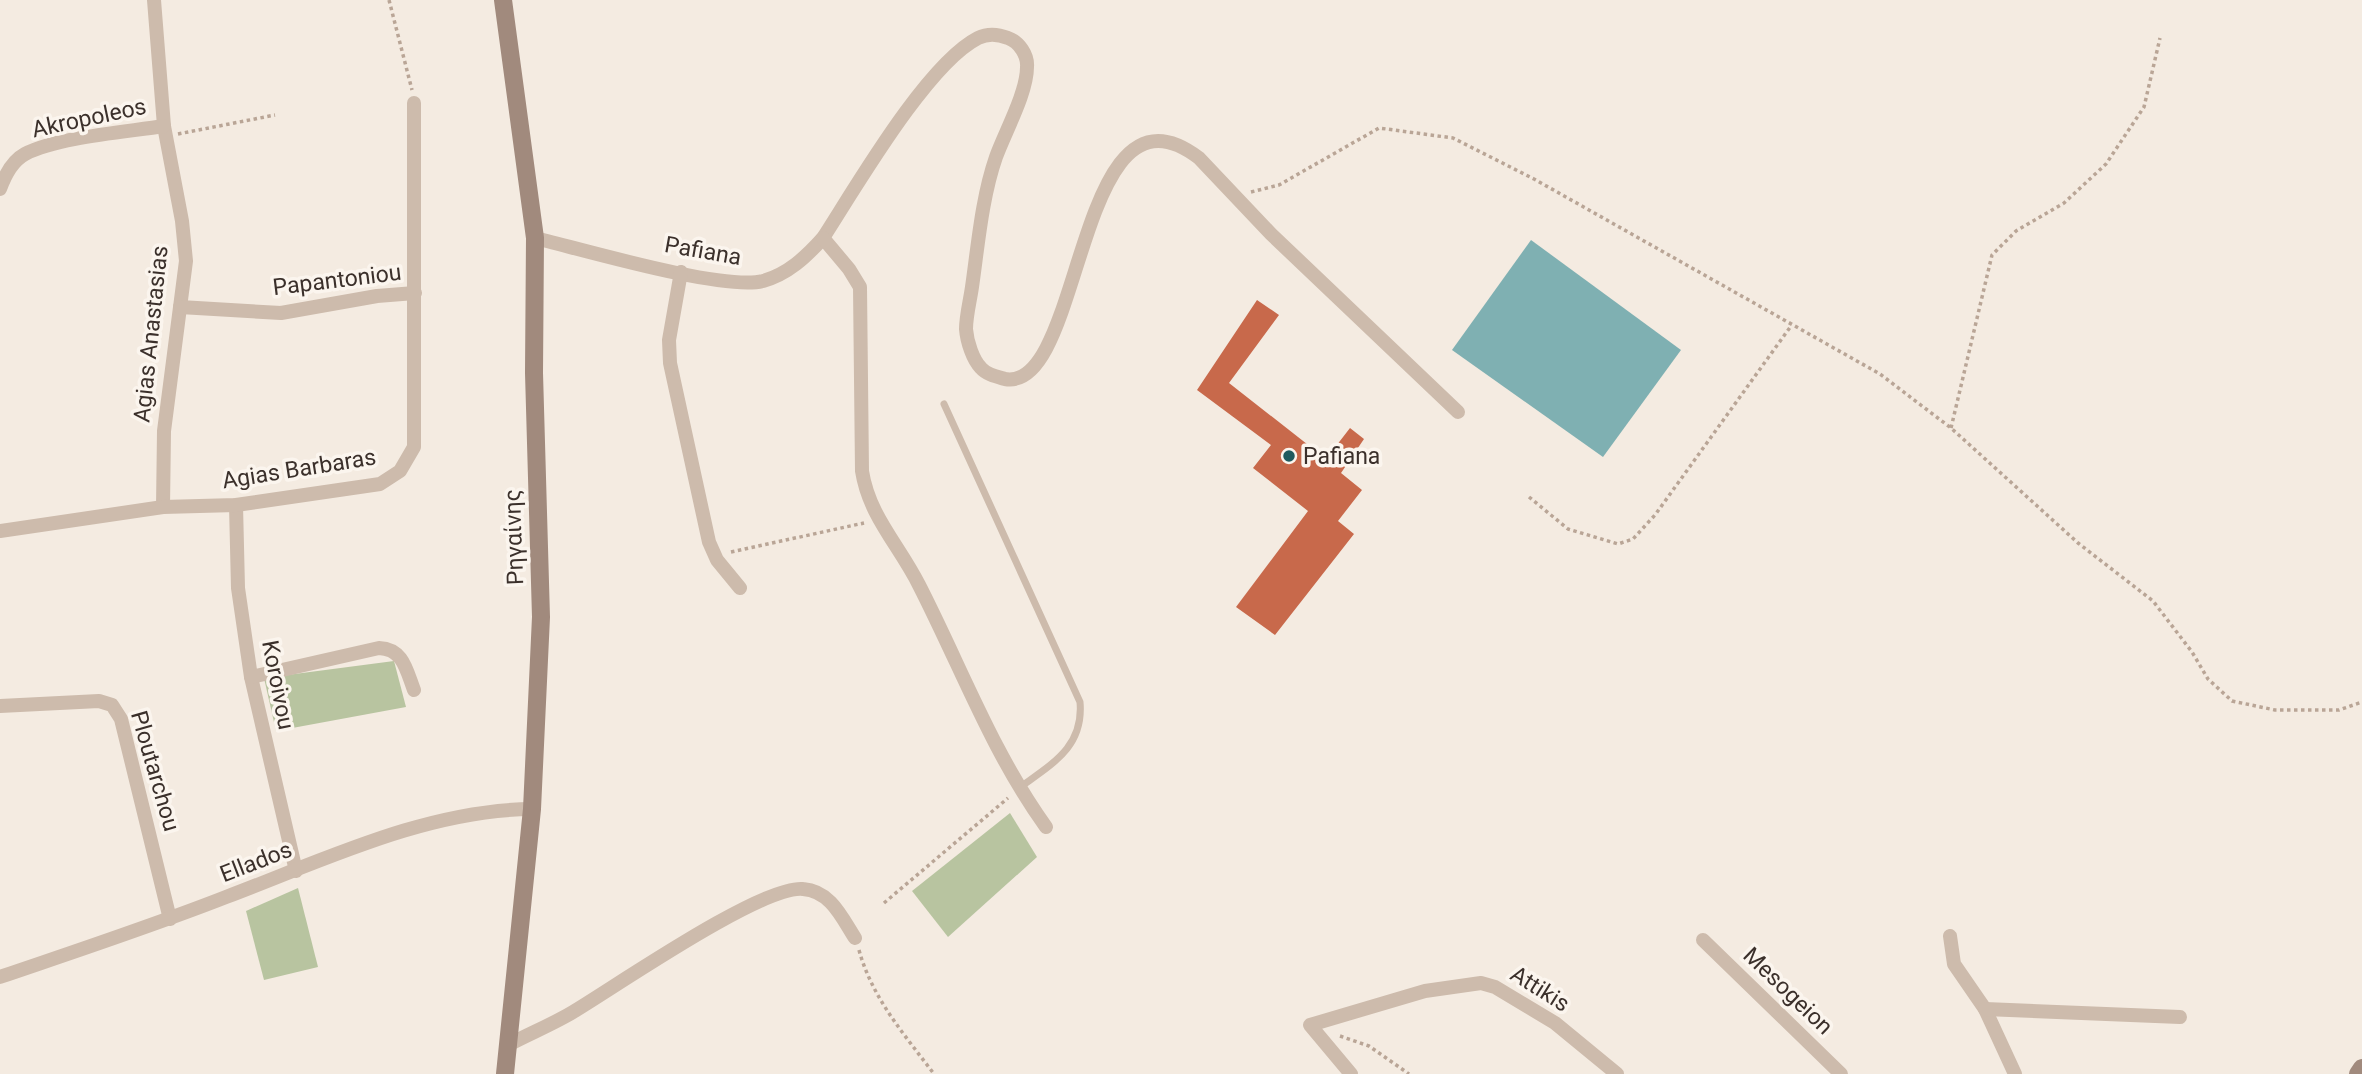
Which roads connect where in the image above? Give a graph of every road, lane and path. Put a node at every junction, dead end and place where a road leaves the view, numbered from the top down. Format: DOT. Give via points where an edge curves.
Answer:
graph roads {
  1 [pos="154,0"];
  2 [pos="389,0"];
  3 [pos="503,0"];
  4 [pos="2160,38"];
  5 [pos="414,103"];
  6 [pos="275,116"];
  7 [pos="165,131"];
  8 [pos="0,189"];
  9 [pos="1236,196"];
  10 [pos="535,238"];
  11 [pos="822,238"];
  12 [pos="681,272"];
  13 [pos="415,293"];
  14 [pos="180,307"];
  15 [pos="1791,326"];
  16 [pos="944,404"];
  17 [pos="1458,412"];
  18 [pos="1951,428"];
  19 [pos="1529,497"];
  20 [pos="236,505"];
  21 [pos="163,507"];
  22 [pos="878,520"];
  23 [pos="0,531"];
  24 [pos="716,556"];
  25 [pos="740,588"];
  26 [pos="251,677"];
  27 [pos="414,690"];
  28 [pos="2362,702"];
  29 [pos="0,706"];
  30 [pos="1019,789"];
  31 [pos="532,809"];
  32 [pos="1046,827"];
  33 [pos="296,871"];
  34 [pos="884,903"];
  35 [pos="170,919"];
  36 [pos="1950,936"];
  37 [pos="855,938"];
  38 [pos="1703,940"];
  39 [pos="0,977"];
  40 [pos="1985,1009"];
  41 [pos="2180,1017"];
  42 [pos="510,1044"];
  43 [pos="1328,1046"];
  44 [pos="2362,1068"];
  45 [pos="505,1074"];
  46 [pos="934,1074"];
  47 [pos="1351,1074"];
  48 [pos="1409,1074"];
  49 [pos="1618,1074"];
  50 [pos="1841,1074"];
  51 [pos="2015,1074"];
  52 [pos="2358,1074"];
  1 -- 7 [label="street, Agias Anastasias"];
  2 -- 5 [label="path"];
  3 -- 10 [label="street, Ρηγαίνης"];
  4 -- 18 [label="path" via="2144,107 2106,164 2064,203 2016,231 1992,255"];
  5 -- 13 [label="street, Agias Barbaras"];
  6 -- 7 [label="path"];
  7 -- 8 [label="street, Akropoleos" via="48,146 24,155 5,175"];
  7 -- 14 [label="street, Agias Anastasias" via="186,261"];
  9 -- 11 [label="street, Pafiana" via="1186,148 1156,142 1130,153 1100,202 1042,359 1014,380 982,369 966,329 995,160 1027,68 1026,56 1013,40 990,34 972,41 949,60 900,121"];
  9 -- 15 [label="path" via="1279,185 1379,128 1453,138 1534,179"];
  9 -- 17 [label="street, Pafiana"];
  10 -- 12 [label="street, Pafiana"];
  10 -- 31 [label="street, Ρηγαίνης" via="541,617"];
  11 -- 12 [label="street, Pafiana" via="792,268 759,282"];
  11 -- 22 [label="street" via="860,287 862,471 865,492"];
  12 -- 24 [label="street" via="668,352 709,542"];
  13 -- 14 [label="street, Papantoniou" via="281,313"];
  13 -- 20 [label="street, Agias Barbaras" via="414,447 400,471 380,484"];
  14 -- 21 [label="street, Agias Anastasias" via="164,431"];
  15 -- 18 [label="path" via="1880,374"];
  15 -- 19 [label="path" via="1633,539 1618,544 1568,529"];
  16 -- 30 [label="lane" via="1080,702 1079,732 1051,765"];
  18 -- 28 [label="path" via="2078,543 2153,601 2208,679 2232,701 2275,710 2340,710"];
  20 -- 21 [label="street, Agias Barbaras"];
  20 -- 26 [label="street, Koroivou" via="238,588"];
  21 -- 23 [label="street, Agias Barbaras"];
  22 -- 24 [label="path"];
  22 -- 30 [label="street" via="913,573"];
  24 -- 25 [label="street"];
  26 -- 27 [label="street" via="379,648 391,649 401,657"];
  26 -- 33 [label="street, Koroivou"];
  29 -- 35 [label="street, Ploutarchou" via="99,701 112,705 121,719"];
  30 -- 32 [label="street"];
  30 -- 34 [label="path"];
  31 -- 33 [label="street, Ellados" via="496,810 438,823 362,844"];
  31 -- 42 [label="street, Ρηγαίνης"];
  33 -- 35 [label="street, Ellados"];
  35 -- 39 [label="street, Ellados"];
  36 -- 40 [label="street" via="1954,964"];
  37 -- 42 [label="street" via="829,899 803,889 790,890 727,918 571,1014"];
  37 -- 46 [label="path" via="879,1000"];
  38 -- 50 [label="street, Mesogeion"];
  40 -- 41 [label="street"];
  40 -- 51 [label="street"];
  42 -- 45 [label="street, Ρηγαίνης"];
  43 -- 47 [label="street"];
  43 -- 48 [label="path" via="1339,1036 1369,1046"];
  43 -- 49 [label="street, Attikis" via="1310,1025 1425,991 1463,984 1495,987 1556,1023"];
  44 -- 52 [label="street"];
}
